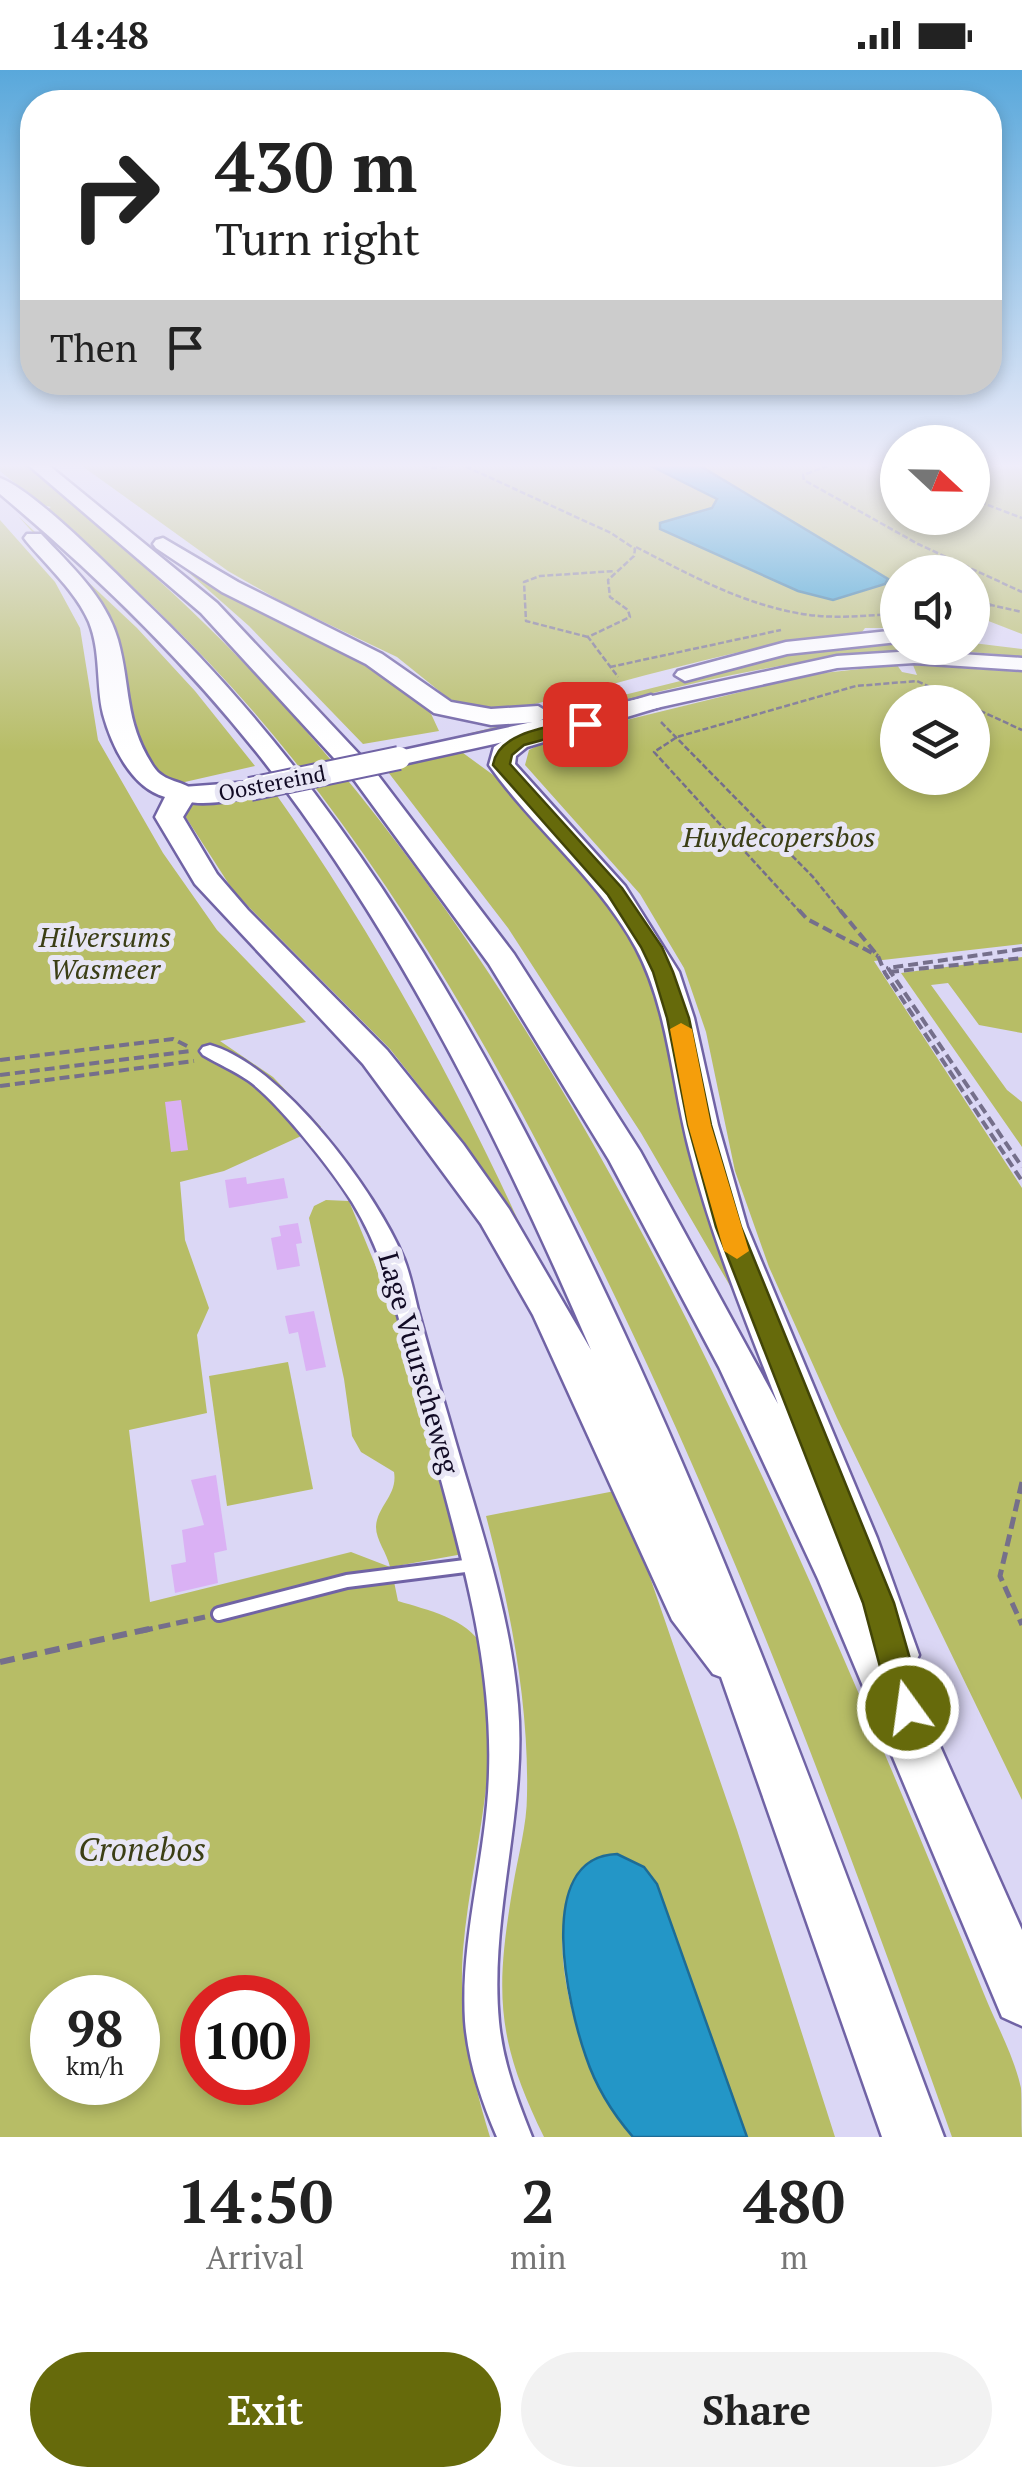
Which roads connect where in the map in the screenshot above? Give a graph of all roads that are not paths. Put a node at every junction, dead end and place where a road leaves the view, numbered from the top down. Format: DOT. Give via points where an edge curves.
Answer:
graph roads {
  1 [pos="54,559"];
  2 [pos="89,559"];
  3 [pos="152,559"];
  4 [pos="187,559"];
  5 [pos="880,638"];
  6 [pos="1022,664"];
  7 [pos="652,709"];
  8 [pos="538,714"];
  9 [pos="394,752"];
  10 [pos="183,794"];
  11 [pos="218,1054"];
  12 [pos="476,1565"];
  13 [pos="219,1614"];
  14 [pos="750,1683"];
  15 [pos="916,1744"];
  16 [pos="1022,1997"];
  17 [pos="515,2137"];
  18 [pos="913,2137"];
  1 -- 10 [label="highway" via="99,619 116,715 145,774 155,786"];
  2 -- 14 [label="highway" via="276,759 384,914 464,1045 637,1404"];
  3 -- 15 [label="highway" via="340,746 504,964 606,1125 714,1322"];
  4 -- 8 [label="highway" via="374,659 443,708 492,717"];
  5 -- 8 [label="main road, Oostereind" via="786,648"];
  6 -- 7 [label="main road, Oostereind" via="914,657 850,661"];
  7 -- 9 [label="main road, Oostereind"];
  7 -- 15 [label="highway" via="518,742 503,754 502,765 615,892 663,972 728,1227 878,1603"];
  8 -- 9 [label="main road, Oostereind"];
  9 -- 10 [label="main road, Oostereind, bridge" via="208,795"];
  10 -- 14 [label="highway" via="169,817 205,878 374,1057 496,1218 602,1413 689,1606"];
  11 -- 12 [label="street, Lage Vuurscheweg" via="281,1098 325,1149 393,1259"];
  12 -- 13 [label="lane" via="347,1582"];
  12 -- 17 [label="street, Lage Vuurscheweg" via="504,1706 482,2021 496,2095"];
  14 -- 18 [label="highway"];
  15 -- 16 [label="highway"];
}
